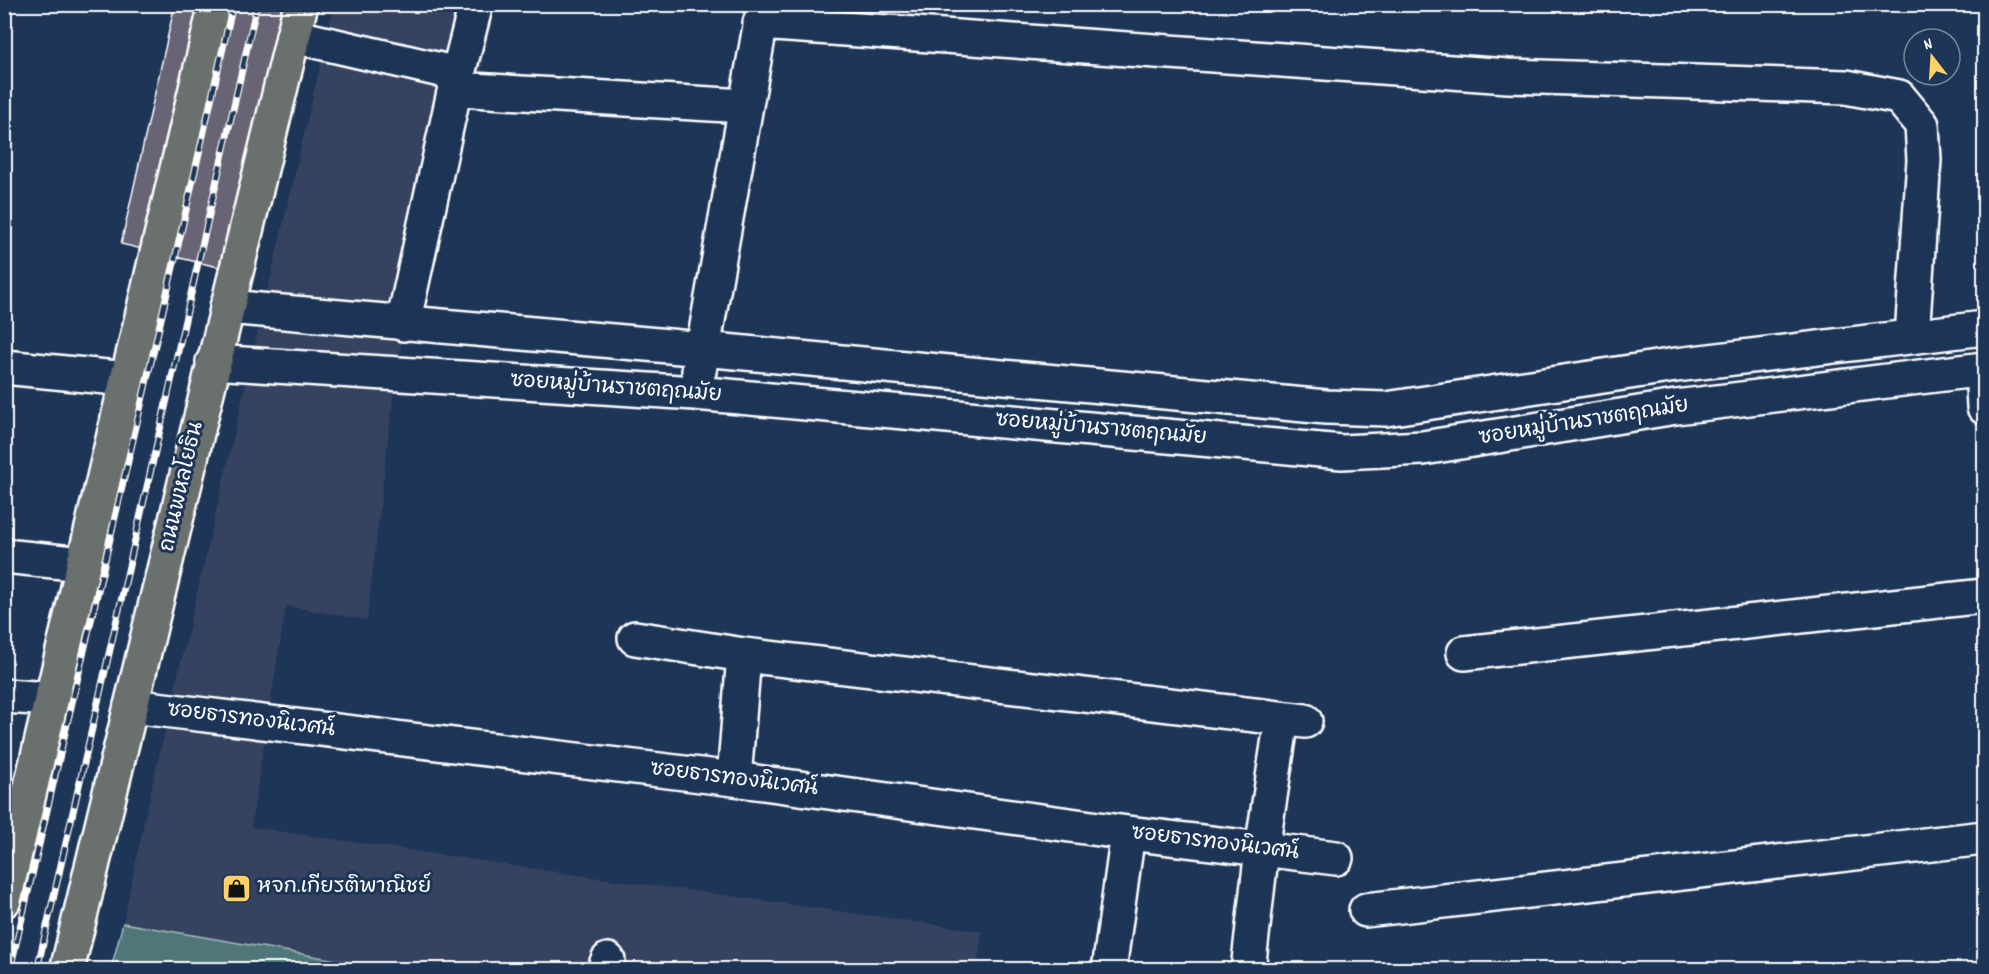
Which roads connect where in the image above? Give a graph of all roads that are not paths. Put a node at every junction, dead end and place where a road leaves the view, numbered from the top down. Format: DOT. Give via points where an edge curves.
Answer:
graph roads {
  1 [pos="216,4"];
  2 [pos="301,4"];
  3 [pos="476,4"];
  4 [pos="762,14"];
  5 [pos="293,36"];
  6 [pos="456,82"];
  7 [pos="745,106"];
  8 [pos="227,307"];
  9 [pos="403,324"];
  10 [pos="1984,328"];
  11 [pos="1912,336"];
  12 [pos="703,349"];
  13 [pos="213,362"];
  14 [pos="1676,365"];
  15 [pos="4,368"];
  16 [pos="1983,370"];
  17 [pos="127,380"];
  18 [pos="694,393"];
  19 [pos="1677,407"];
  20 [pos="1984,407"];
  21 [pos="4,556"];
  22 [pos="83,564"];
  23 [pos="1984,596"];
  24 [pos="635,638"];
  25 [pos="1464,653"];
  26 [pos="744,655"];
  27 [pos="4,696"];
  28 [pos="51,699"];
  29 [pos="131,706"];
  30 [pos="734,779"];
  31 [pos="1128,833"];
  32 [pos="1984,838"];
  33 [pos="1262,849"];
  34 [pos="1336,858"];
  35 [pos="6,885"];
  36 [pos="1366,910"];
  37 [pos="67,969"];
  38 [pos="1109,969"];
  39 [pos="1248,969"];
  1 -- 17 [label="main road"];
  2 -- 5 [label="main road, ถนนพหลโยธิน"];
  3 -- 6 [label="street"];
  4 -- 7 [label="street"];
  4 -- 11 [label="street" via="1508,76 1846,87 1899,97 1922,125 1924,160"];
  5 -- 6 [label="street"];
  5 -- 8 [label="main road, ถนนพหลโยธิน"];
  6 -- 7 [label="street"];
  6 -- 9 [label="street"];
  7 -- 12 [label="street"];
  8 -- 9 [label="street, ซอยหมู่บ้านราชตฤณมัย"];
  8 -- 13 [label="main road, ถนนพหลโยธิน"];
  9 -- 12 [label="street, ซอยหมู่บ้านราชตฤณมัย"];
  10 -- 11 [label="street, ซอยหมู่บ้านราชตฤณมัย"];
  11 -- 14 [label="street, ซอยหมู่บ้านราชตฤณมัย"];
  12 -- 14 [label="street, ซอยหมู่บ้านราชตฤณมัย" via="1326,407 1386,409"];
  12 -- 18 [label="street"];
  13 -- 18 [label="street, ซอยหมู่บ้านราชตฤณมัย"];
  13 -- 29 [label="main road, ถนนพหลโยธิน"];
  14 -- 19 [label="street"];
  15 -- 17 [label="street"];
  16 -- 19 [label="street, ซอยหมู่บ้านราชตฤณมัย"];
  16 -- 20 [label="street"];
  17 -- 22 [label="main road"];
  18 -- 19 [label="street, ซอยหมู่บ้านราชตฤณมัย" via="1342,452 1423,448"];
  21 -- 22 [label="street"];
  22 -- 28 [label="main road"];
  23 -- 25 [label="street"];
  24 -- 26 [label="street"];
  26 -- 30 [label="street"];
  26 -- 33 [label="street" via="1294,720"];
  27 -- 28 [label="street"];
  28 -- 35 [label="main road"];
  29 -- 30 [label="street, ซอยธารทองนิเวศน์"];
  29 -- 37 [label="main road, ถนนพหลโยธิน"];
  30 -- 31 [label="street, ซอยธารทองนิเวศน์"];
  31 -- 33 [label="street, ซอยธารทองนิเวศน์"];
  31 -- 38 [label="street"];
  32 -- 36 [label="street"];
  33 -- 34 [label="street, ซอยธารทองนิเวศน์"];
  33 -- 39 [label="street"];
}
